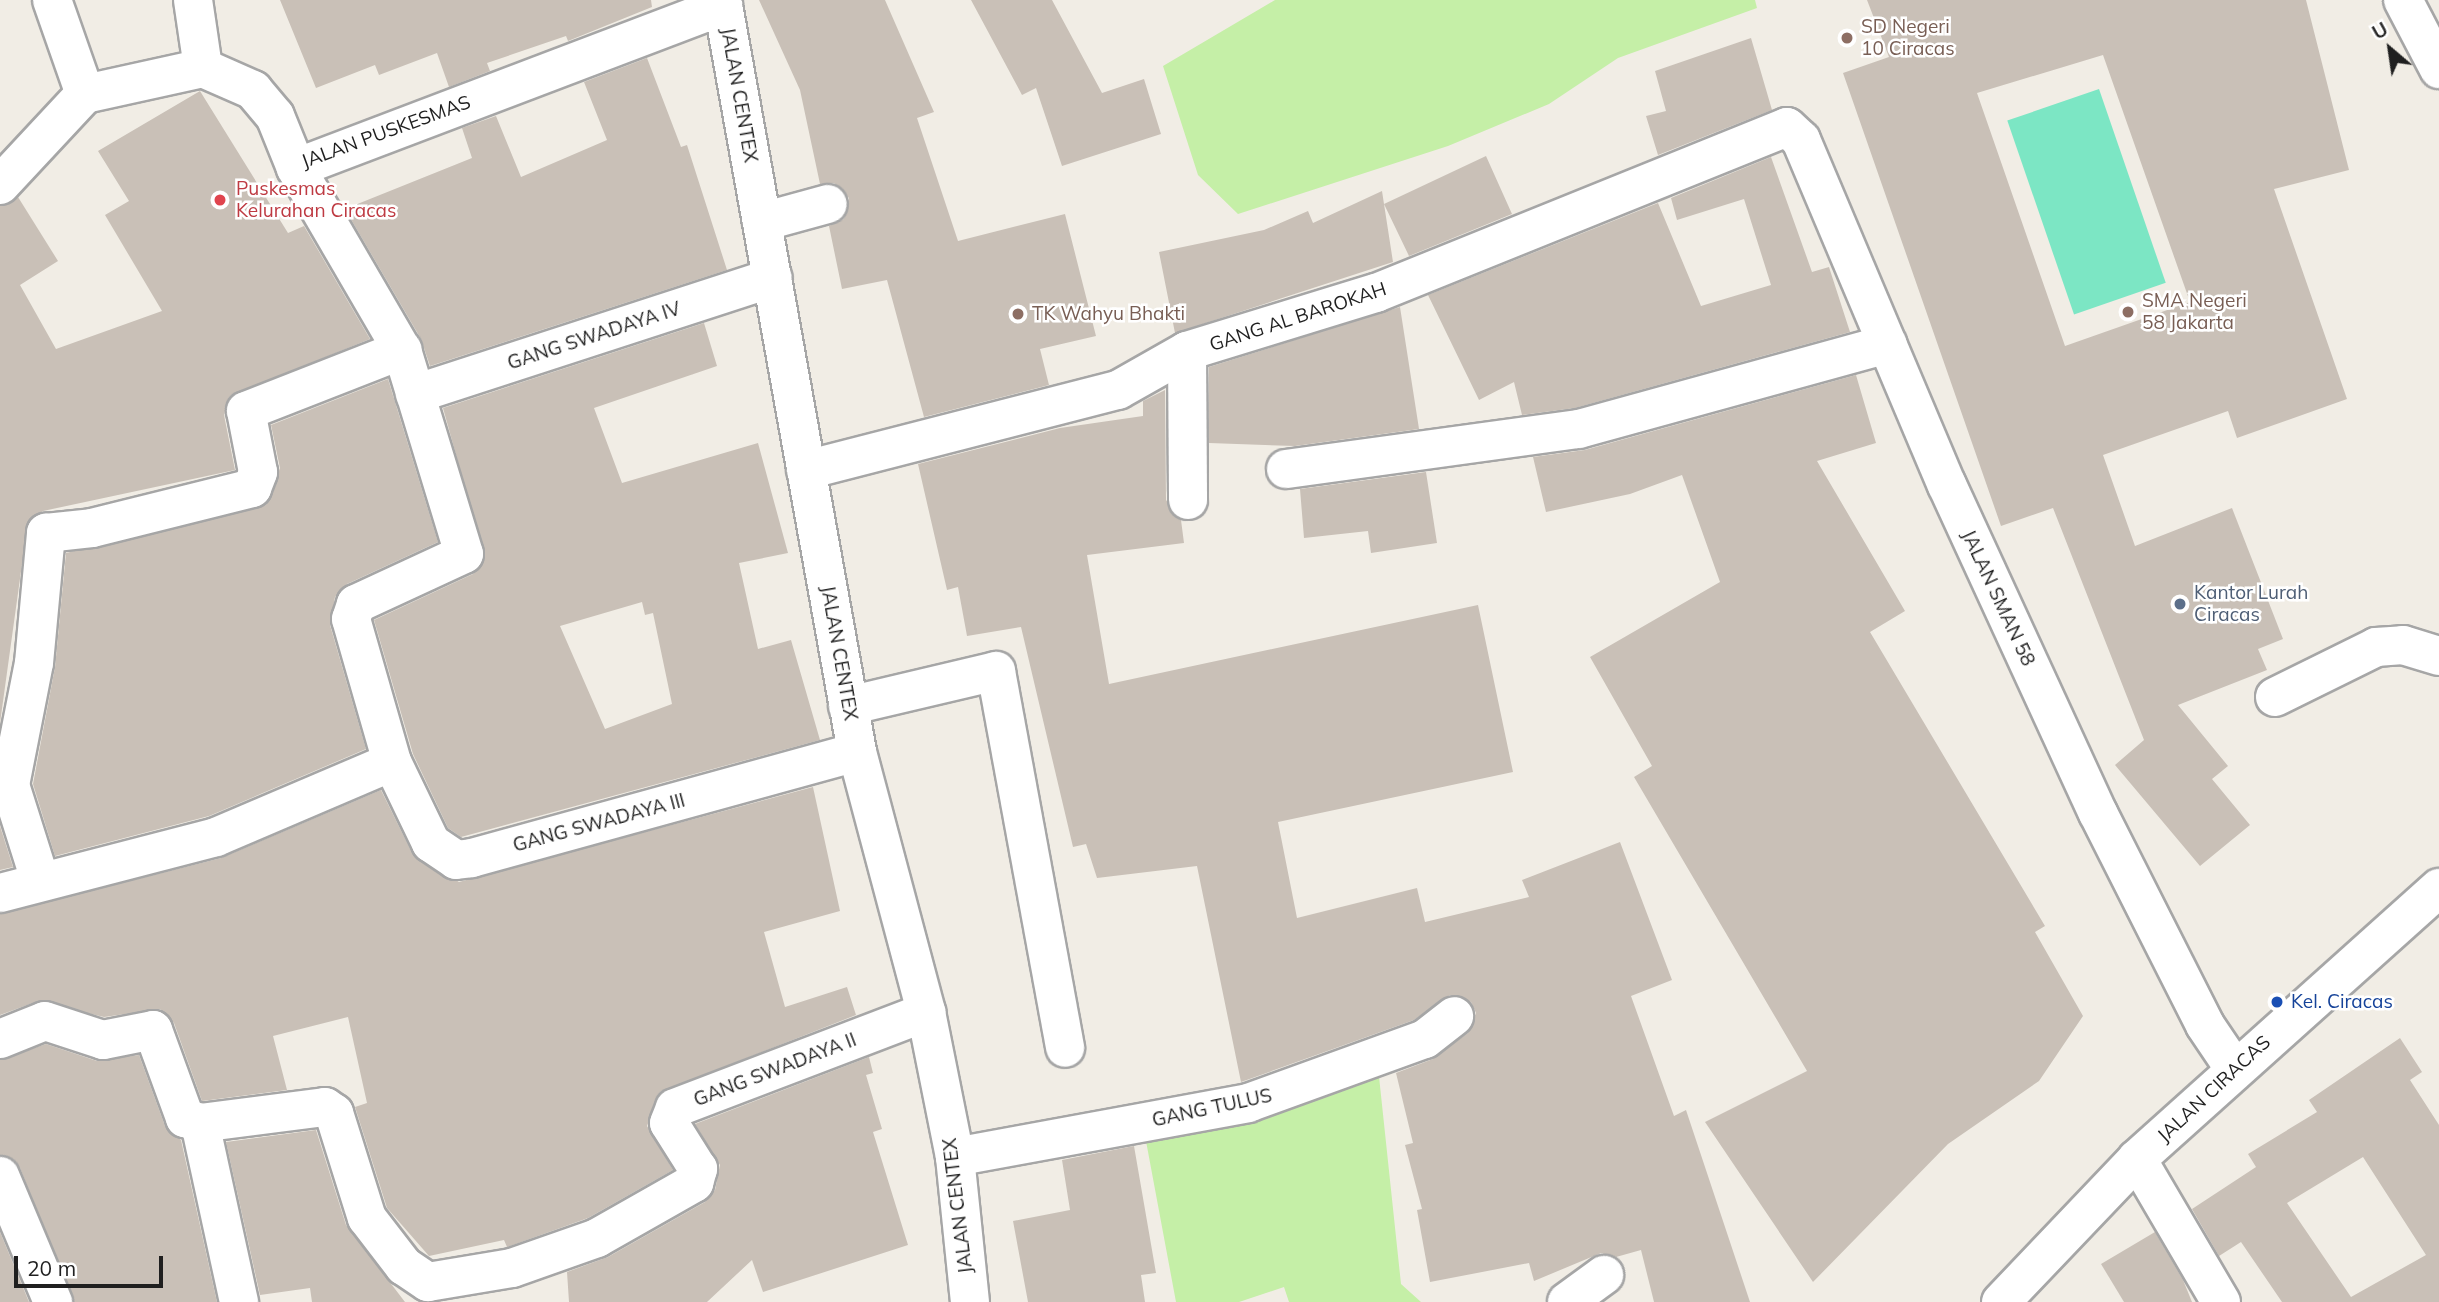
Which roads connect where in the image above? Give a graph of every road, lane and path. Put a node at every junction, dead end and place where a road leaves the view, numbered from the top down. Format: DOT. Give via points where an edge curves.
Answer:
graph roads {
  1 [pos="52,0"];
  2 [pos="193,0"];
  3 [pos="2403,0"];
  4 [pos="723,3"];
  5 [pos="203,68"];
  6 [pos="2439,69"];
  7 [pos="85,94"];
  8 [pos="1779,127"];
  9 [pos="296,168"];
  10 [pos="0,185"];
  11 [pos="828,204"];
  12 [pos="762,222"];
  13 [pos="772,278"];
  14 [pos="1888,344"];
  15 [pos="402,350"];
  16 [pos="1187,351"];
  17 [pos="415,394"];
  18 [pos="1286,468"];
  19 [pos="806,470"];
  20 [pos="1188,500"];
  21 [pos="2439,656"];
  22 [pos="2275,697"];
  23 [pos="12,699"];
  24 [pos="848,706"];
  25 [pos="857,752"];
  26 [pos="392,762"];
  27 [pos="40,880"];
  28 [pos="2439,888"];
  29 [pos="0,893"];
  30 [pos="926,1012"];
  31 [pos="1454,1016"];
  32 [pos="0,1039"];
  33 [pos="1065,1048"];
  34 [pos="2234,1068"];
  35 [pos="200,1123"];
  36 [pos="955,1157"];
  37 [pos="2137,1159"];
  38 [pos="0,1176"];
  39 [pos="1604,1275"];
  40 [pos="2014,1296"];
  41 [pos="43,1299"];
  42 [pos="239,1302"];
  43 [pos="970,1302"];
  44 [pos="1567,1302"];
  45 [pos="2221,1302"];
  1 -- 7 [label="street"];
  2 -- 5 [label="street"];
  3 -- 6 [label="street"];
  4 -- 9 [label="street, JALAN PUSKESMAS"];
  4 -- 12 [label="street, JALAN CENTEX"];
  5 -- 7 [label="street, JALAN PUSKESMAS"];
  5 -- 9 [label="street, JALAN PUSKESMAS" via="237,78 268,107"];
  7 -- 10 [label="street"];
  8 -- 14 [label="street, JALAN SMAN 58" via="1801,140"];
  8 -- 16 [label="street, GANG AL BAROKAH" via="1376,293"];
  9 -- 15 [label="street"];
  11 -- 12 [label="street"];
  12 -- 13 [label="street, JALAN CENTEX"];
  13 -- 17 [label="street, GANG SWADAYA IV"];
  13 -- 19 [label="street, JALAN CENTEX"];
  14 -- 18 [label="street" via="1579,429"];
  14 -- 34 [label="street, JALAN SMAN 58" via="2098,813 2205,1025"];
  15 -- 17 [label="street"];
  15 -- 23 [label="street" via="246,411 258,472 252,488 92,528 46,533 34,663"];
  16 -- 19 [label="street, GANG AL BAROKAH" via="1118,390"];
  16 -- 20 [label="street"];
  17 -- 26 [label="street, GANG SWADAYA III" via="464,554 353,610"];
  19 -- 24 [label="street, JALAN CENTEX"];
  21 -- 22 [label="street" via="2403,645 2376,647"];
  23 -- 27 [label="street" via="9,785"];
  24 -- 25 [label="street, JALAN CENTEX"];
  24 -- 33 [label="street" via="996,671"];
  25 -- 26 [label="street, GANG SWADAYA III" via="456,860 431,844"];
  25 -- 30 [label="street, JALAN CENTEX"];
  26 -- 27 [label="street" via="216,837"];
  27 -- 29 [label="street"];
  28 -- 34 [label="street, JALAN CIRACAS"];
  30 -- 35 [label="street, GANG SWADAYA II" via="675,1108 669,1123 698,1169 694,1183 597,1238 512,1268 428,1282 404,1266 368,1218 334,1113 312,1107"];
  30 -- 36 [label="street, JALAN CENTEX"];
  31 -- 36 [label="street, GANG TULUS" via="1425,1039 1248,1103"];
  32 -- 35 [label="street" via="45,1021 103,1040 153,1030 185,1118"];
  34 -- 37 [label="street, JALAN CIRACAS"];
  35 -- 42 [label="street"];
  36 -- 43 [label="street, JALAN CENTEX"];
  37 -- 40 [label="street, JALAN CIRACAS"];
  37 -- 45 [label="street"];
  38 -- 41 [label="street"];
  39 -- 44 [label="street"];
}
